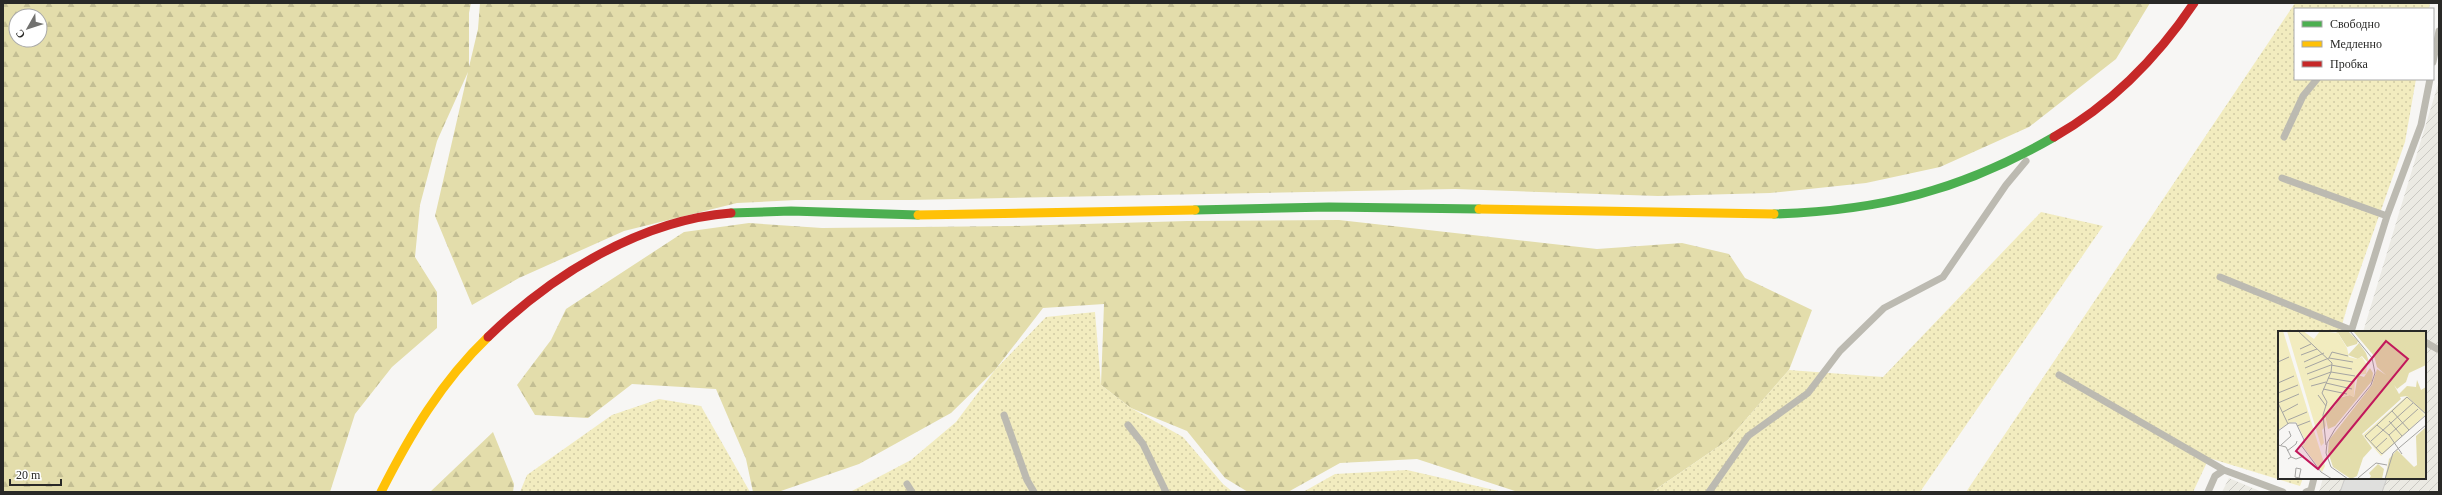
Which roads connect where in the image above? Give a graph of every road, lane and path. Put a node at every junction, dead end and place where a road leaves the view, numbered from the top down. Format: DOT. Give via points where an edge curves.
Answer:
graph roads {
  1 [pos="2194,3"];
  2 [pos="2439,30"];
  3 [pos="2434,57"];
  4 [pos="2316,80"];
  5 [pos="2428,80"];
  6 [pos="2284,137"];
  7 [pos="2039,146"];
  8 [pos="2282,178"];
  9 [pos="2387,216"];
  10 [pos="2220,277"];
  11 [pos="2351,331"];
  12 [pos="2426,343"];
  13 [pos="2439,350"];
  14 [pos="2059,375"];
  15 [pos="1004,415"];
  16 [pos="1128,425"];
  17 [pos="2224,470"];
  18 [pos="2314,479"];
  19 [pos="907,484"];
  20 [pos="381,492"];
  21 [pos="912,492"];
  22 [pos="1034,492"];
  23 [pos="1166,492"];
  24 [pos="1709,492"];
  25 [pos="2208,492"];
  26 [pos="2283,492"];
  27 [pos="2306,492"];
  1 -- 7 [label="main road" via="2141,71 2094,109"];
  2 -- 3 [label="lane"];
  4 -- 6 [label="lane" via="2302,96"];
  5 -- 9 [label="lane" via="2421,125"];
  7 -- 20 [label="main road" via="1999,166 1899,200 1822,211 1726,214 1321,207 885,216 781,211 740,212 703,218 660,228 614,249 576,269 540,293 504,322 452,375 435,398 414,430"];
  7 -- 24 [label="lane" via="2006,185 1943,277 1884,308 1840,351 1808,393 1748,436"];
  8 -- 9 [label="lane"];
  9 -- 11 [label="lane"];
  10 -- 11 [label="lane"];
  12 -- 13 [label="lane"];
  14 -- 17 [label="lane"];
  15 -- 22 [label="lane" via="1027,480"];
  16 -- 23 [label="lane" via="1143,444"];
  17 -- 25 [label="lane" via="2215,476"];
  17 -- 26 [label="lane"];
  18 -- 27 [label="lane" via="2311,490"];
  19 -- 21 [label="lane"];
}
